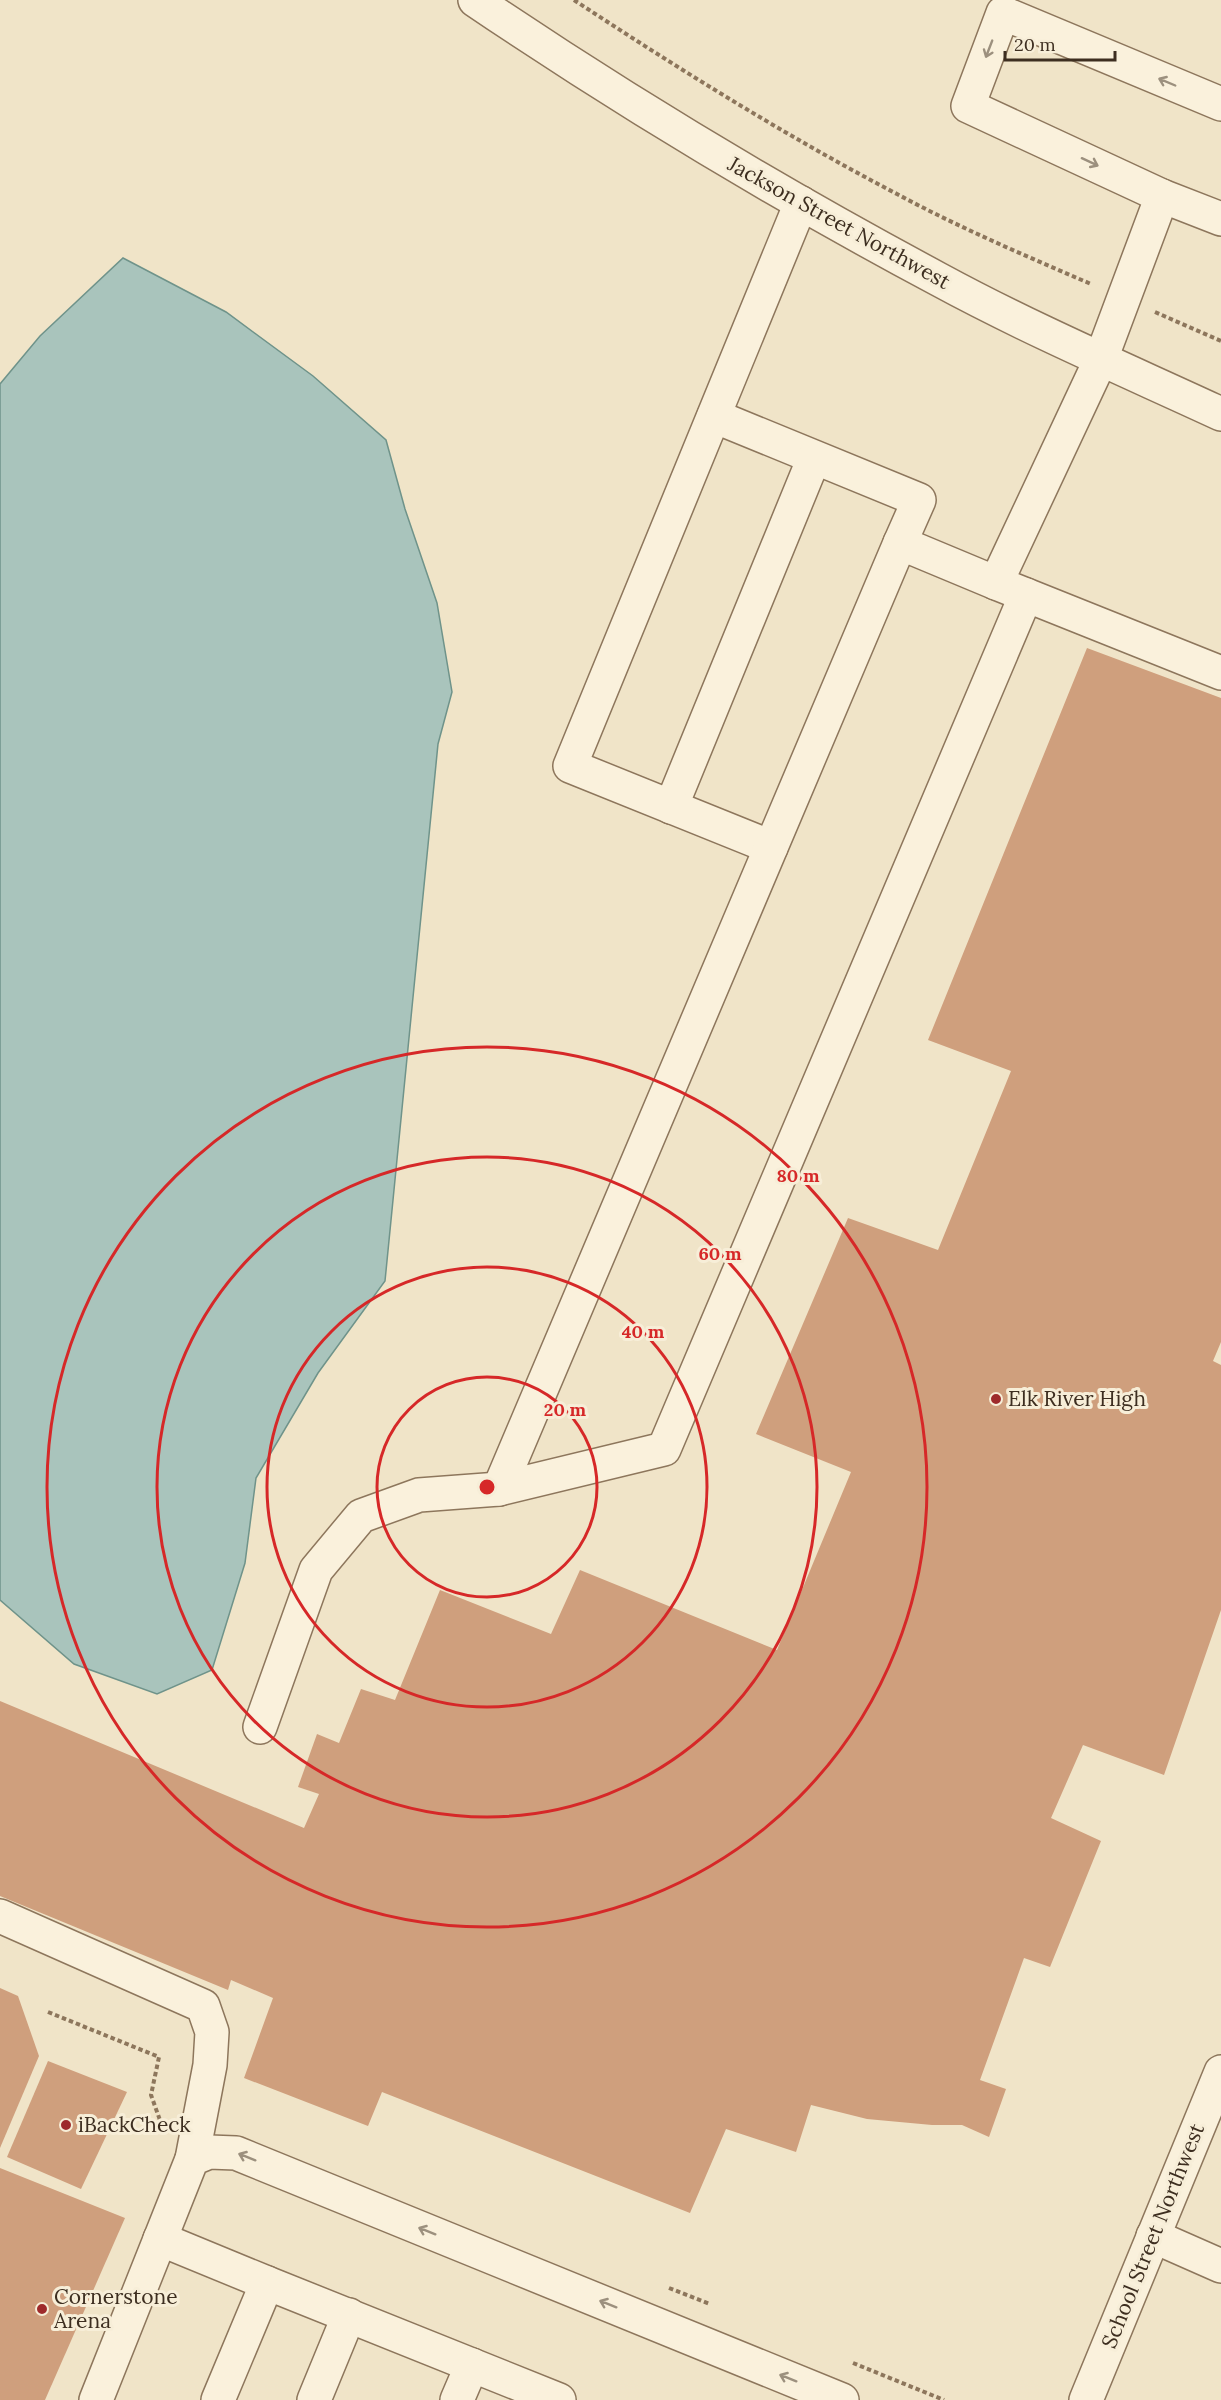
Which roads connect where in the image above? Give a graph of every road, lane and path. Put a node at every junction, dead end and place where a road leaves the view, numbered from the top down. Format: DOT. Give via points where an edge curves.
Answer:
graph roads {
  1 [pos="475,0"];
  2 [pos="574,0"];
  3 [pos="1221,104"];
  4 [pos="1162,196"];
  5 [pos="801,203"];
  6 [pos="1221,219"];
  7 [pos="1124,298"];
  8 [pos="1221,341"];
  9 [pos="1101,359"];
  10 [pos="1221,414"];
  11 [pos="714,416"];
  12 [pos="814,458"];
  13 [pos="900,543"];
  14 [pos="996,583"];
  15 [pos="1026,595"];
  16 [pos="1221,673"];
  17 [pos="671,807"];
  18 [pos="771,847"];
  19 [pos="500,1489"];
  20 [pos="260,1727"];
  21 [pos="0,1916"];
  22 [pos="48,2012"];
  23 [pos="1221,2072"];
  24 [pos="162,2131"];
  25 [pos="192,2159"];
  26 [pos="1154,2236"];
  27 [pos="160,2239"];
  28 [pos="1221,2266"];
  29 [pos="267,2283"];
  30 [pos="349,2315"];
  31 [pos="472,2365"];
  32 [pos="96,2400"];
  33 [pos="218,2400"];
  34 [pos="314,2400"];
  35 [pos="457,2400"];
  36 [pos="559,2400"];
  37 [pos="843,2400"];
  38 [pos="1086,2400"];
  1 -- 5 [label="street, Jackson Street Northwest" via="580,71"];
  2 -- 7 [label="path" via="786,133 899,195"];
  3 -- 4 [label="street, one-way" via="1003,14 968,106"];
  4 -- 6 [label="street"];
  4 -- 7 [label="street"];
  5 -- 9 [label="street, Jackson Street Northwest" via="938,280"];
  5 -- 11 [label="street"];
  7 -- 8 [label="path"];
  7 -- 9 [label="street"];
  9 -- 10 [label="street, Jackson Street Northwest"];
  9 -- 14 [label="street"];
  11 -- 12 [label="street"];
  11 -- 17 [label="street" via="570,766"];
  12 -- 13 [label="street" via="918,500"];
  12 -- 17 [label="street"];
  13 -- 14 [label="street"];
  13 -- 18 [label="street"];
  14 -- 15 [label="street"];
  15 -- 16 [label="street"];
  15 -- 19 [label="street" via="664,1449"];
  17 -- 18 [label="street"];
  18 -- 19 [label="street"];
  19 -- 20 [label="street" via="419,1495 361,1516 316,1570"];
  21 -- 25 [label="street" via="203,2006 212,2032 210,2066"];
  22 -- 24 [label="path" via="159,2057 151,2095"];
  23 -- 26 [label="street, School Street Northwest"];
  25 -- 27 [label="street"];
  37 -- 25 [label="street, one-way" via="236,2152 209,2152"];
  26 -- 28 [label="street"];
  26 -- 38 [label="street, School Street Northwest"];
  27 -- 29 [label="street"];
  27 -- 32 [label="street"];
  29 -- 30 [label="street"];
  29 -- 33 [label="street"];
  30 -- 31 [label="street"];
  30 -- 34 [label="street"];
  31 -- 35 [label="street"];
  31 -- 36 [label="street"];
}
